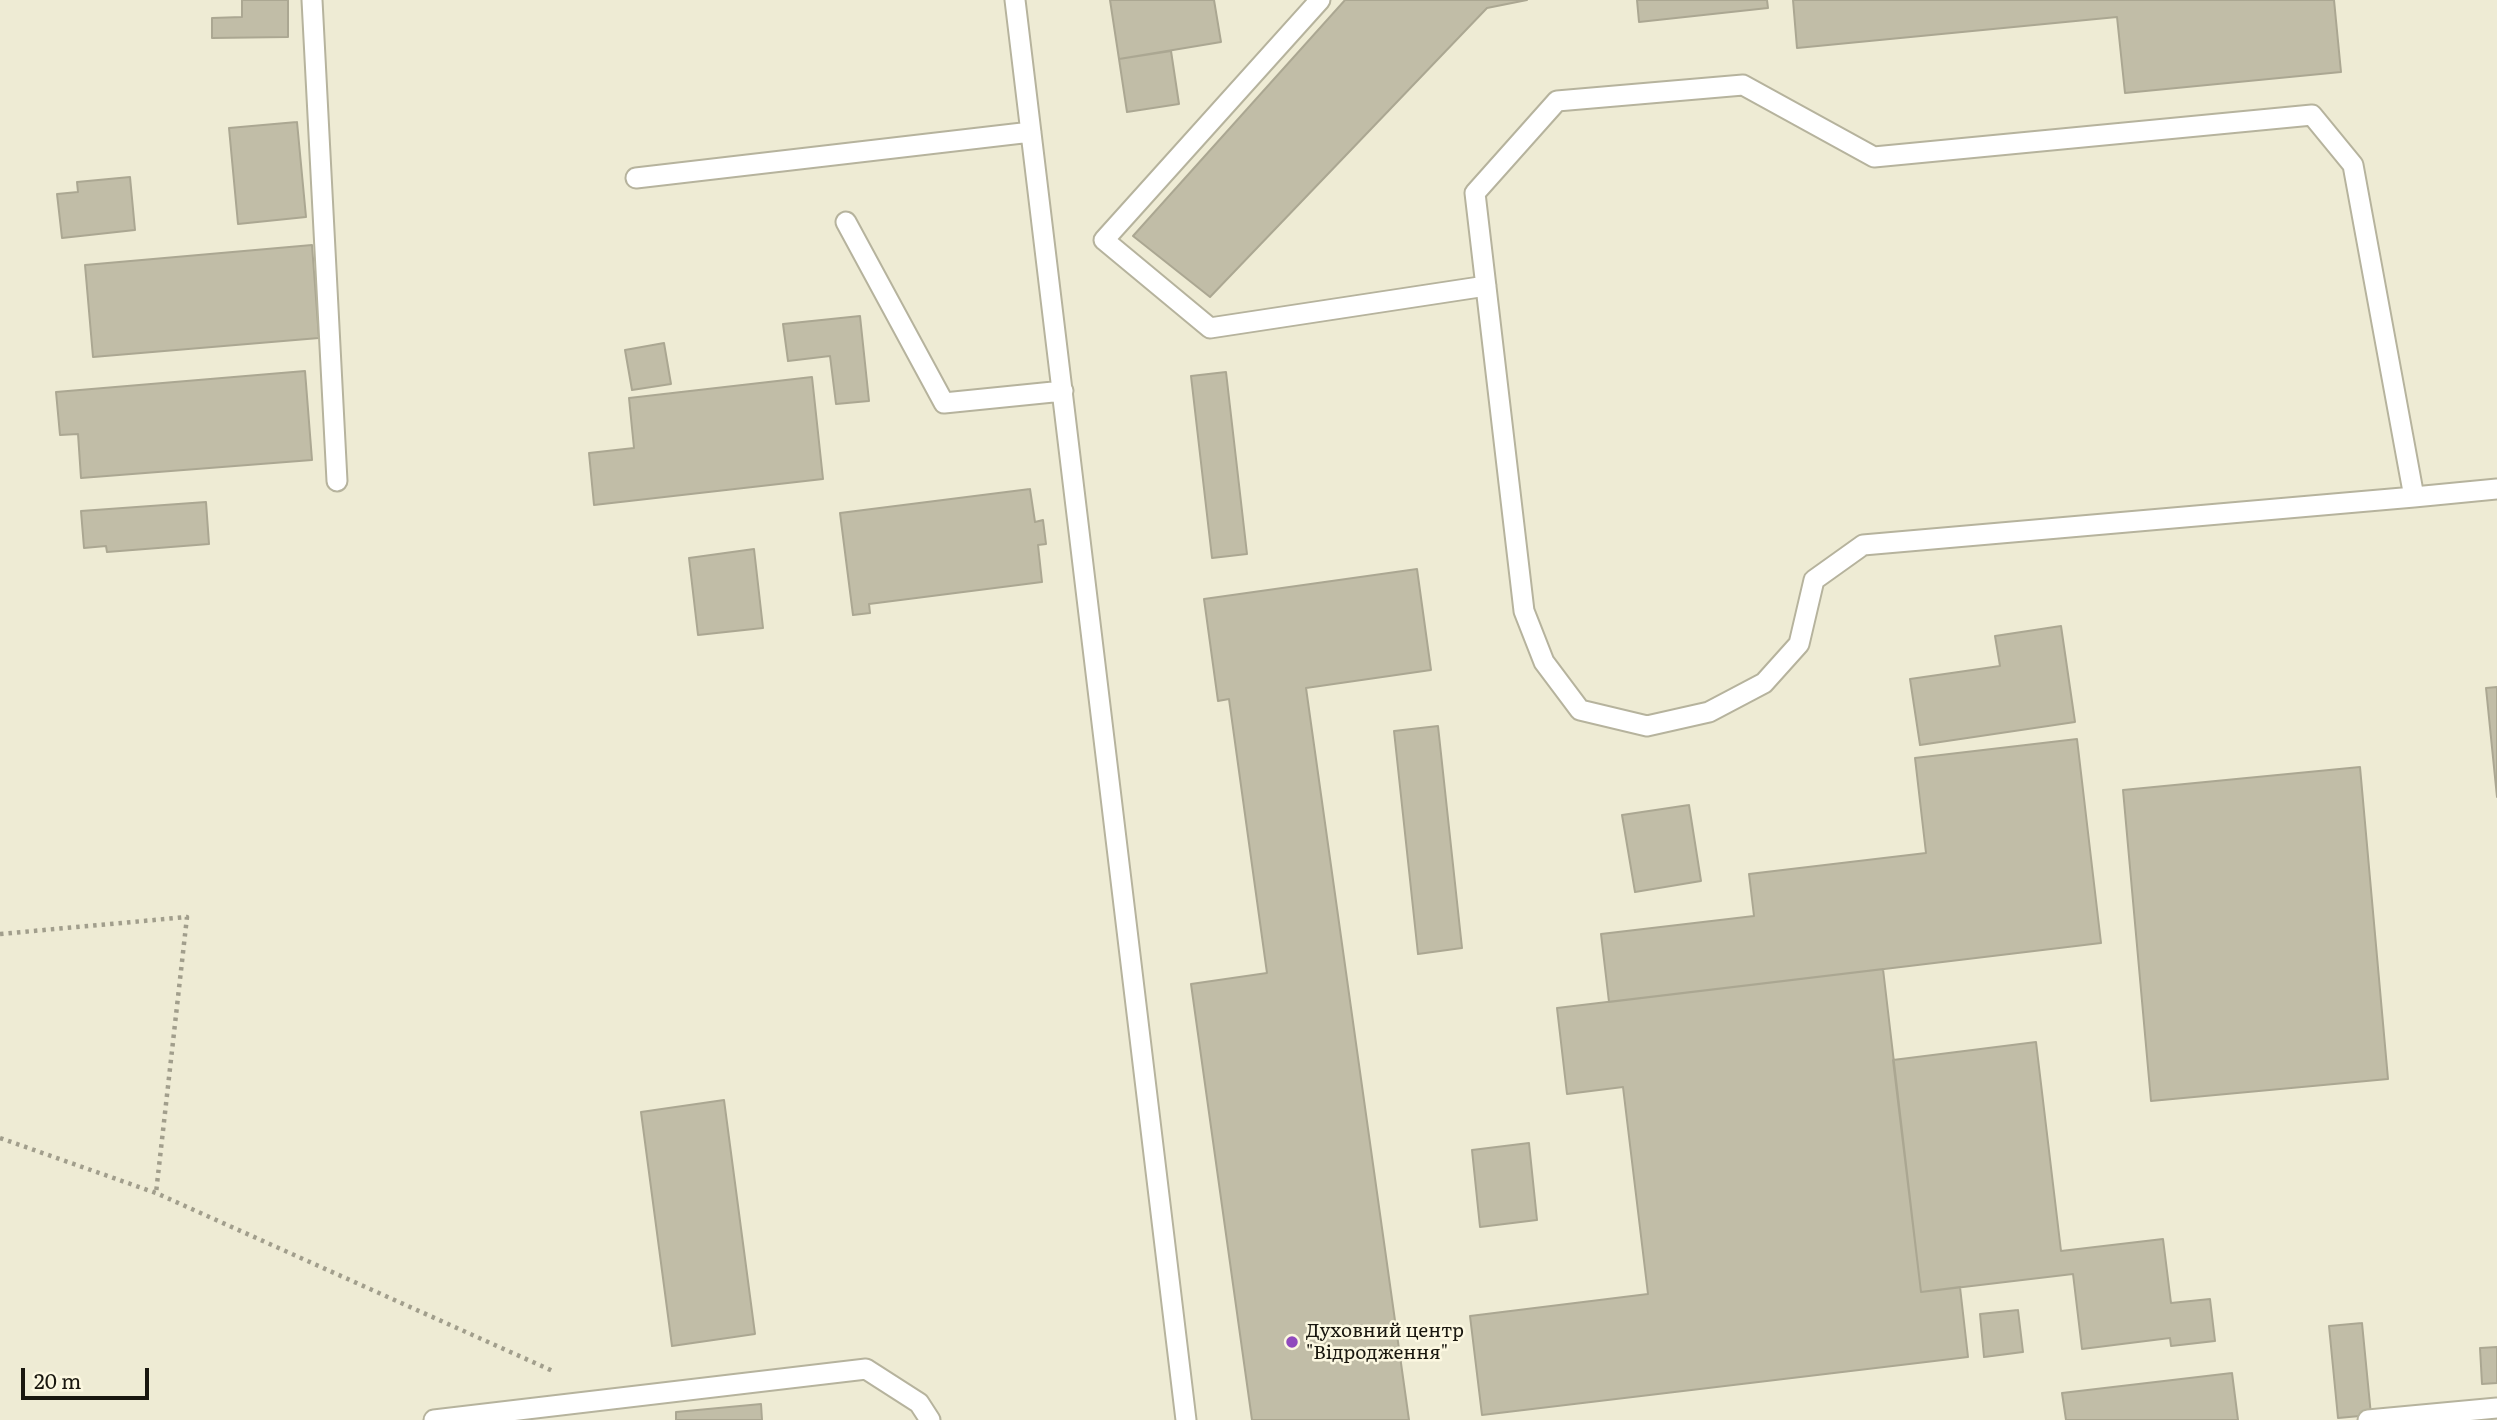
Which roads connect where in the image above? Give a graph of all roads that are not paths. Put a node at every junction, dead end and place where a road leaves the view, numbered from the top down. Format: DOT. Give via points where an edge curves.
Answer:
graph roads {
  1 [pos="312,0"];
  2 [pos="1015,0"];
  3 [pos="1320,0"];
  4 [pos="1031,132"];
  5 [pos="636,178"];
  6 [pos="846,222"];
  7 [pos="1486,286"];
  8 [pos="1062,391"];
  9 [pos="337,481"];
  10 [pos="2497,489"];
  11 [pos="2414,497"];
  12 [pos="2497,1408"];
  13 [pos="434,1420"];
  14 [pos="930,1420"];
  15 [pos="1186,1420"];
  16 [pos="2368,1420"];
  1 -- 9 [label="lane"];
  2 -- 4 [label="lane"];
  3 -- 7 [label="lane" via="1104,240 1210,328"];
  4 -- 5 [label="lane"];
  4 -- 8 [label="lane"];
  6 -- 8 [label="lane" via="944,403"];
  7 -- 11 [label="lane" via="1524,611 1544,662 1580,710 1647,726 1709,712 1764,683 1799,644 1814,580 1863,545"];
  7 -- 11 [label="lane" via="1475,192 1558,101 1744,85 1874,157 2312,115 2353,165"];
  8 -- 15 [label="lane"];
  10 -- 11 [label="lane"];
  12 -- 16 [label="lane"];
  13 -- 14 [label="lane" via="866,1369 919,1403"];
}
